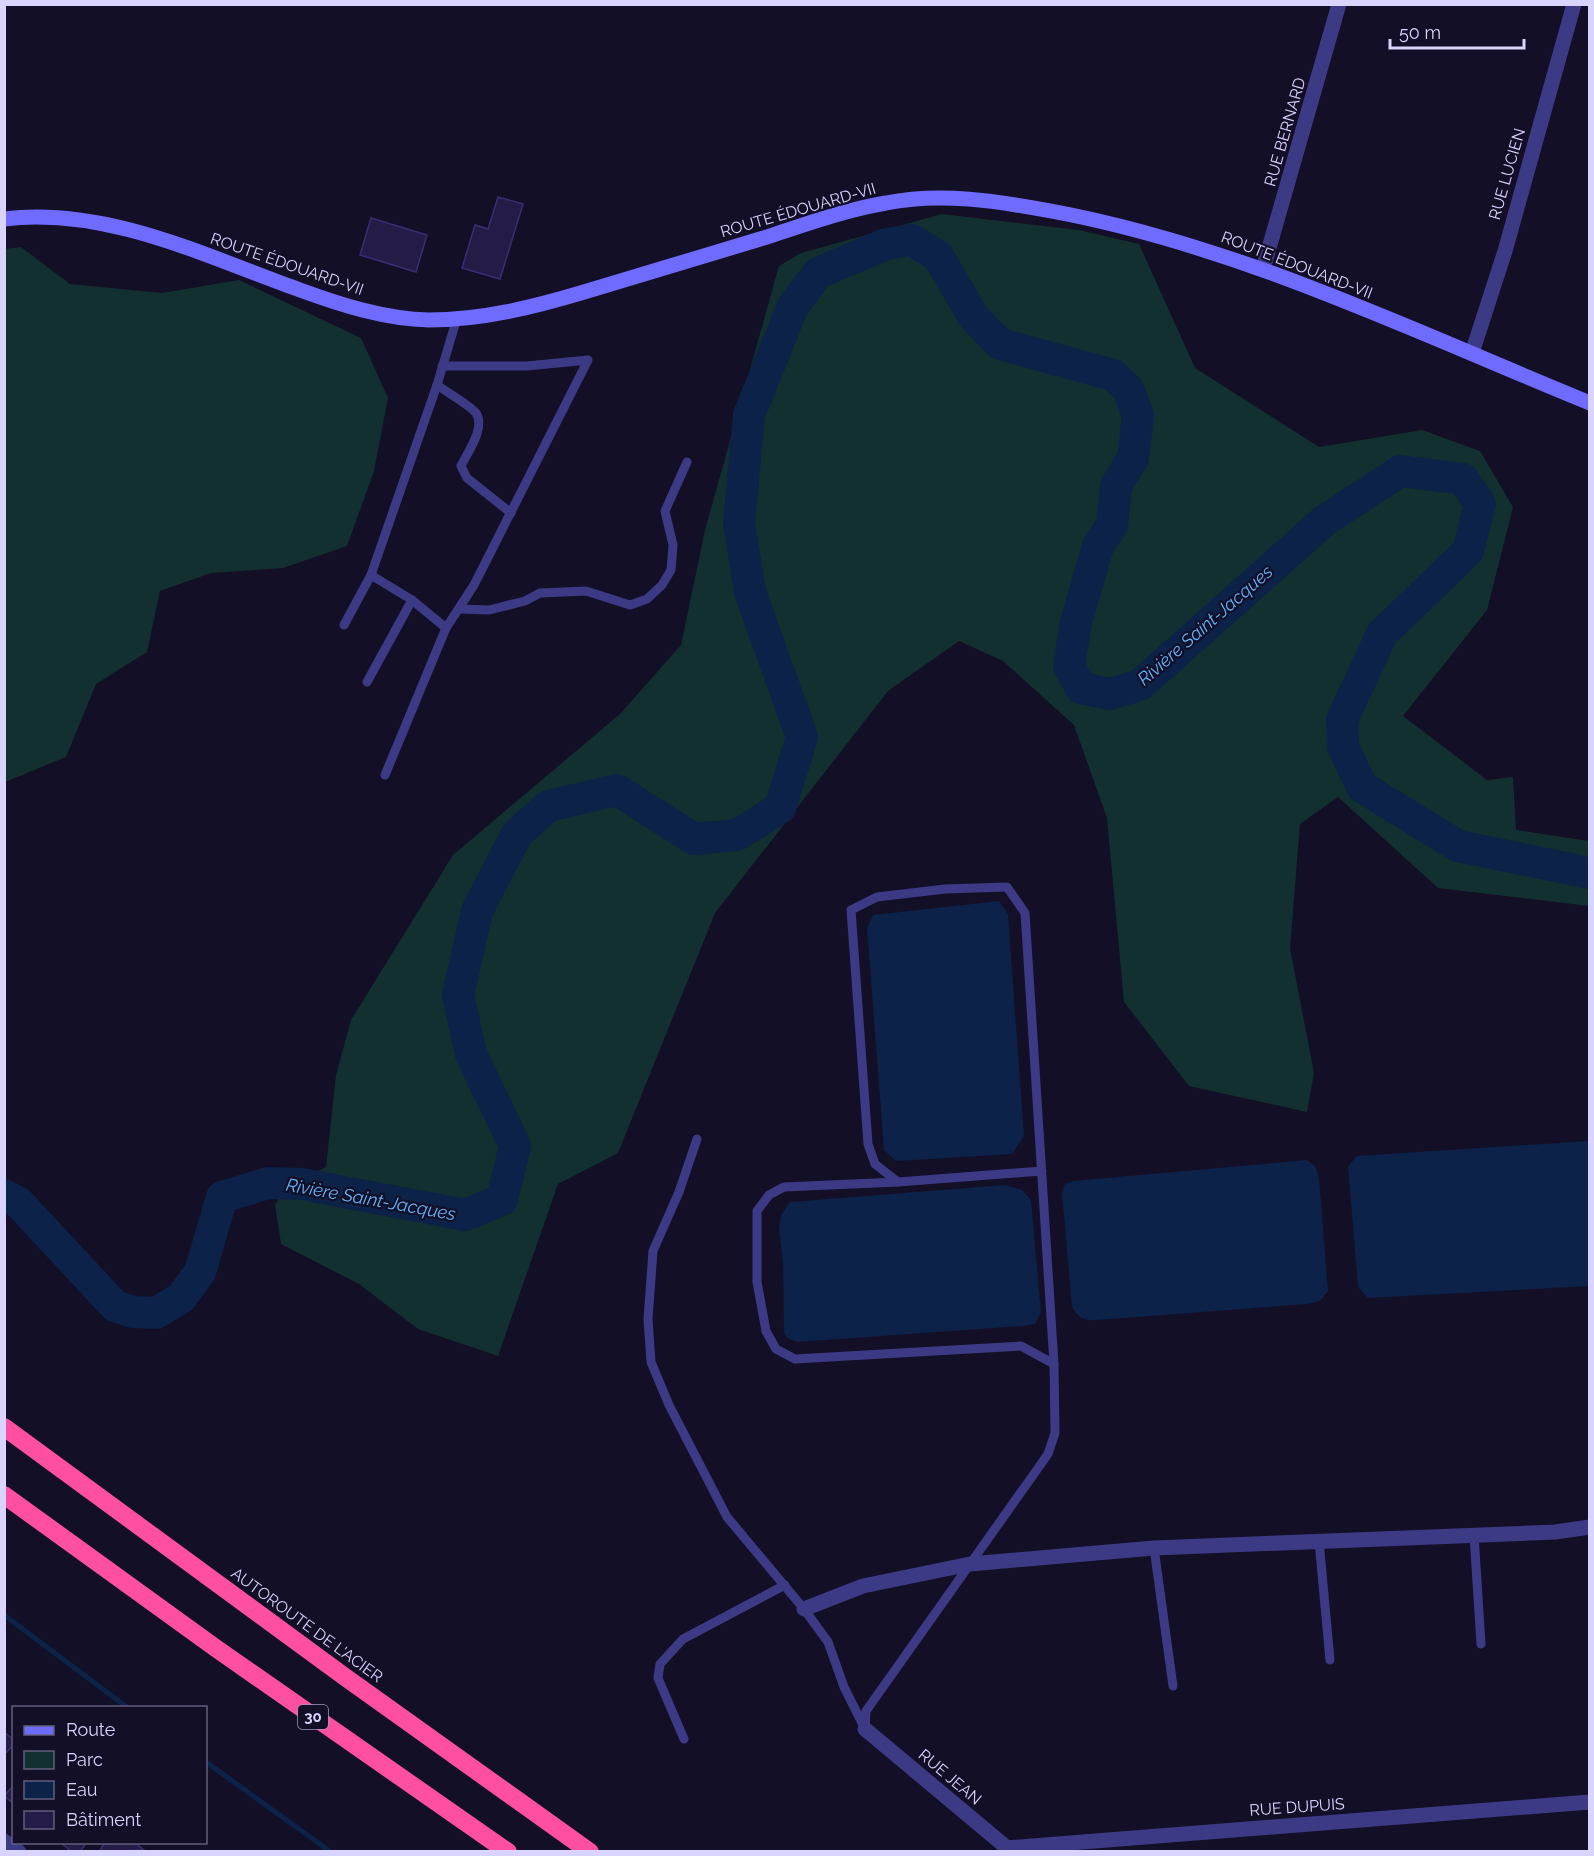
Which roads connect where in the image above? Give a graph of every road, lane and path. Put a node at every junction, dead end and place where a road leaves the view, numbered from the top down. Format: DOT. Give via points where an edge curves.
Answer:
graph roads {
  1 [pos="1339,4"];
  2 [pos="1574,4"];
  3 [pos="4,219"];
  4 [pos="1263,269"];
  5 [pos="457,318"];
  6 [pos="1472,353"];
  7 [pos="442,366"];
  8 [pos="437,385"];
  9 [pos="1590,403"];
  10 [pos="687,462"];
  11 [pos="511,513"];
  12 [pos="371,575"];
  13 [pos="412,600"];
  14 [pos="459,609"];
  15 [pos="344,626"];
  16 [pos="446,628"];
  17 [pos="367,682"];
  18 [pos="385,775"];
  19 [pos="697,1139"];
  20 [pos="1042,1172"];
  21 [pos="898,1182"];
  22 [pos="1054,1364"];
  23 [pos="4,1427"];
  24 [pos="4,1495"];
  25 [pos="1590,1527"];
  26 [pos="1474,1535"];
  27 [pos="1319,1541"];
  28 [pos="1154,1548"];
  29 [pos="969,1564"];
  30 [pos="785,1585"];
  31 [pos="804,1609"];
  32 [pos="1481,1644"];
  33 [pos="1330,1660"];
  34 [pos="1173,1686"];
  35 [pos="865,1729"];
  36 [pos="684,1739"];
  37 [pos="1590,1802"];
  38 [pos="4,1840"];
  39 [pos="1010,1850"];
  40 [pos="19,1851"];
  41 [pos="508,1851"];
  42 [pos="590,1851"];
  1 -- 4 [label="street, RUE BERNARD"];
  2 -- 6 [label="street, RUE LUCIEN" via="1505,251"];
  3 -- 5 [label="main road, ROUTE ÉDOUARD-VII" via="63,218 116,228 176,244 357,309 418,319"];
  4 -- 5 [label="main road, ROUTE ÉDOUARD-VII" via="1174,240 1075,216 987,201 918,199 841,213 550,302"];
  4 -- 6 [label="main road, ROUTE ÉDOUARD-VII"];
  5 -- 7 [label="lane"];
  6 -- 9 [label="main road, ROUTE ÉDOUARD-VII"];
  7 -- 8 [label="lane"];
  7 -- 11 [label="lane" via="527,366 588,360"];
  8 -- 11 [label="lane" via="476,413 479,424 461,466 467,478"];
  8 -- 12 [label="lane"];
  10 -- 14 [label="lane" via="665,511 673,545 671,570 646,599 630,605 586,591 540,593 489,610"];
  11 -- 14 [label="lane"];
  12 -- 13 [label="lane"];
  12 -- 15 [label="lane"];
  13 -- 16 [label="lane"];
  13 -- 17 [label="lane"];
  14 -- 16 [label="lane"];
  16 -- 18 [label="lane"];
  19 -- 30 [label="lane" via="680,1192 653,1251 648,1319 651,1362 727,1517"];
  20 -- 21 [label="lane"];
  20 -- 21 [label="lane" via="1025,913 1007,888 945,889 877,897 851,910 868,1144 875,1164"];
  20 -- 22 [label="lane"];
  21 -- 22 [label="lane" via="784,1187 769,1195 757,1211 757,1282 766,1330 776,1349 795,1359 1021,1346"];
  22 -- 29 [label="lane" via="1055,1433 1048,1454"];
  23 -- 42 [label="highway, AUTOROUTE DE L'ACIER"];
  24 -- 41 [label="highway, 30" via="226,1656"];
  25 -- 26 [label="street"];
  26 -- 27 [label="street"];
  26 -- 32 [label="lane"];
  27 -- 28 [label="street"];
  27 -- 33 [label="lane"];
  28 -- 29 [label="street"];
  28 -- 34 [label="lane"];
  29 -- 31 [label="street" via="863,1586"];
  29 -- 35 [label="lane" via="866,1711"];
  30 -- 31 [label="lane"];
  30 -- 36 [label="lane" via="683,1639 660,1664 658,1678"];
  31 -- 35 [label="lane" via="828,1642"];
  35 -- 39 [label="street, RUE JEAN"];
  37 -- 39 [label="street, RUE DUPUIS"];
  38 -- 40 [label="street"];
}
